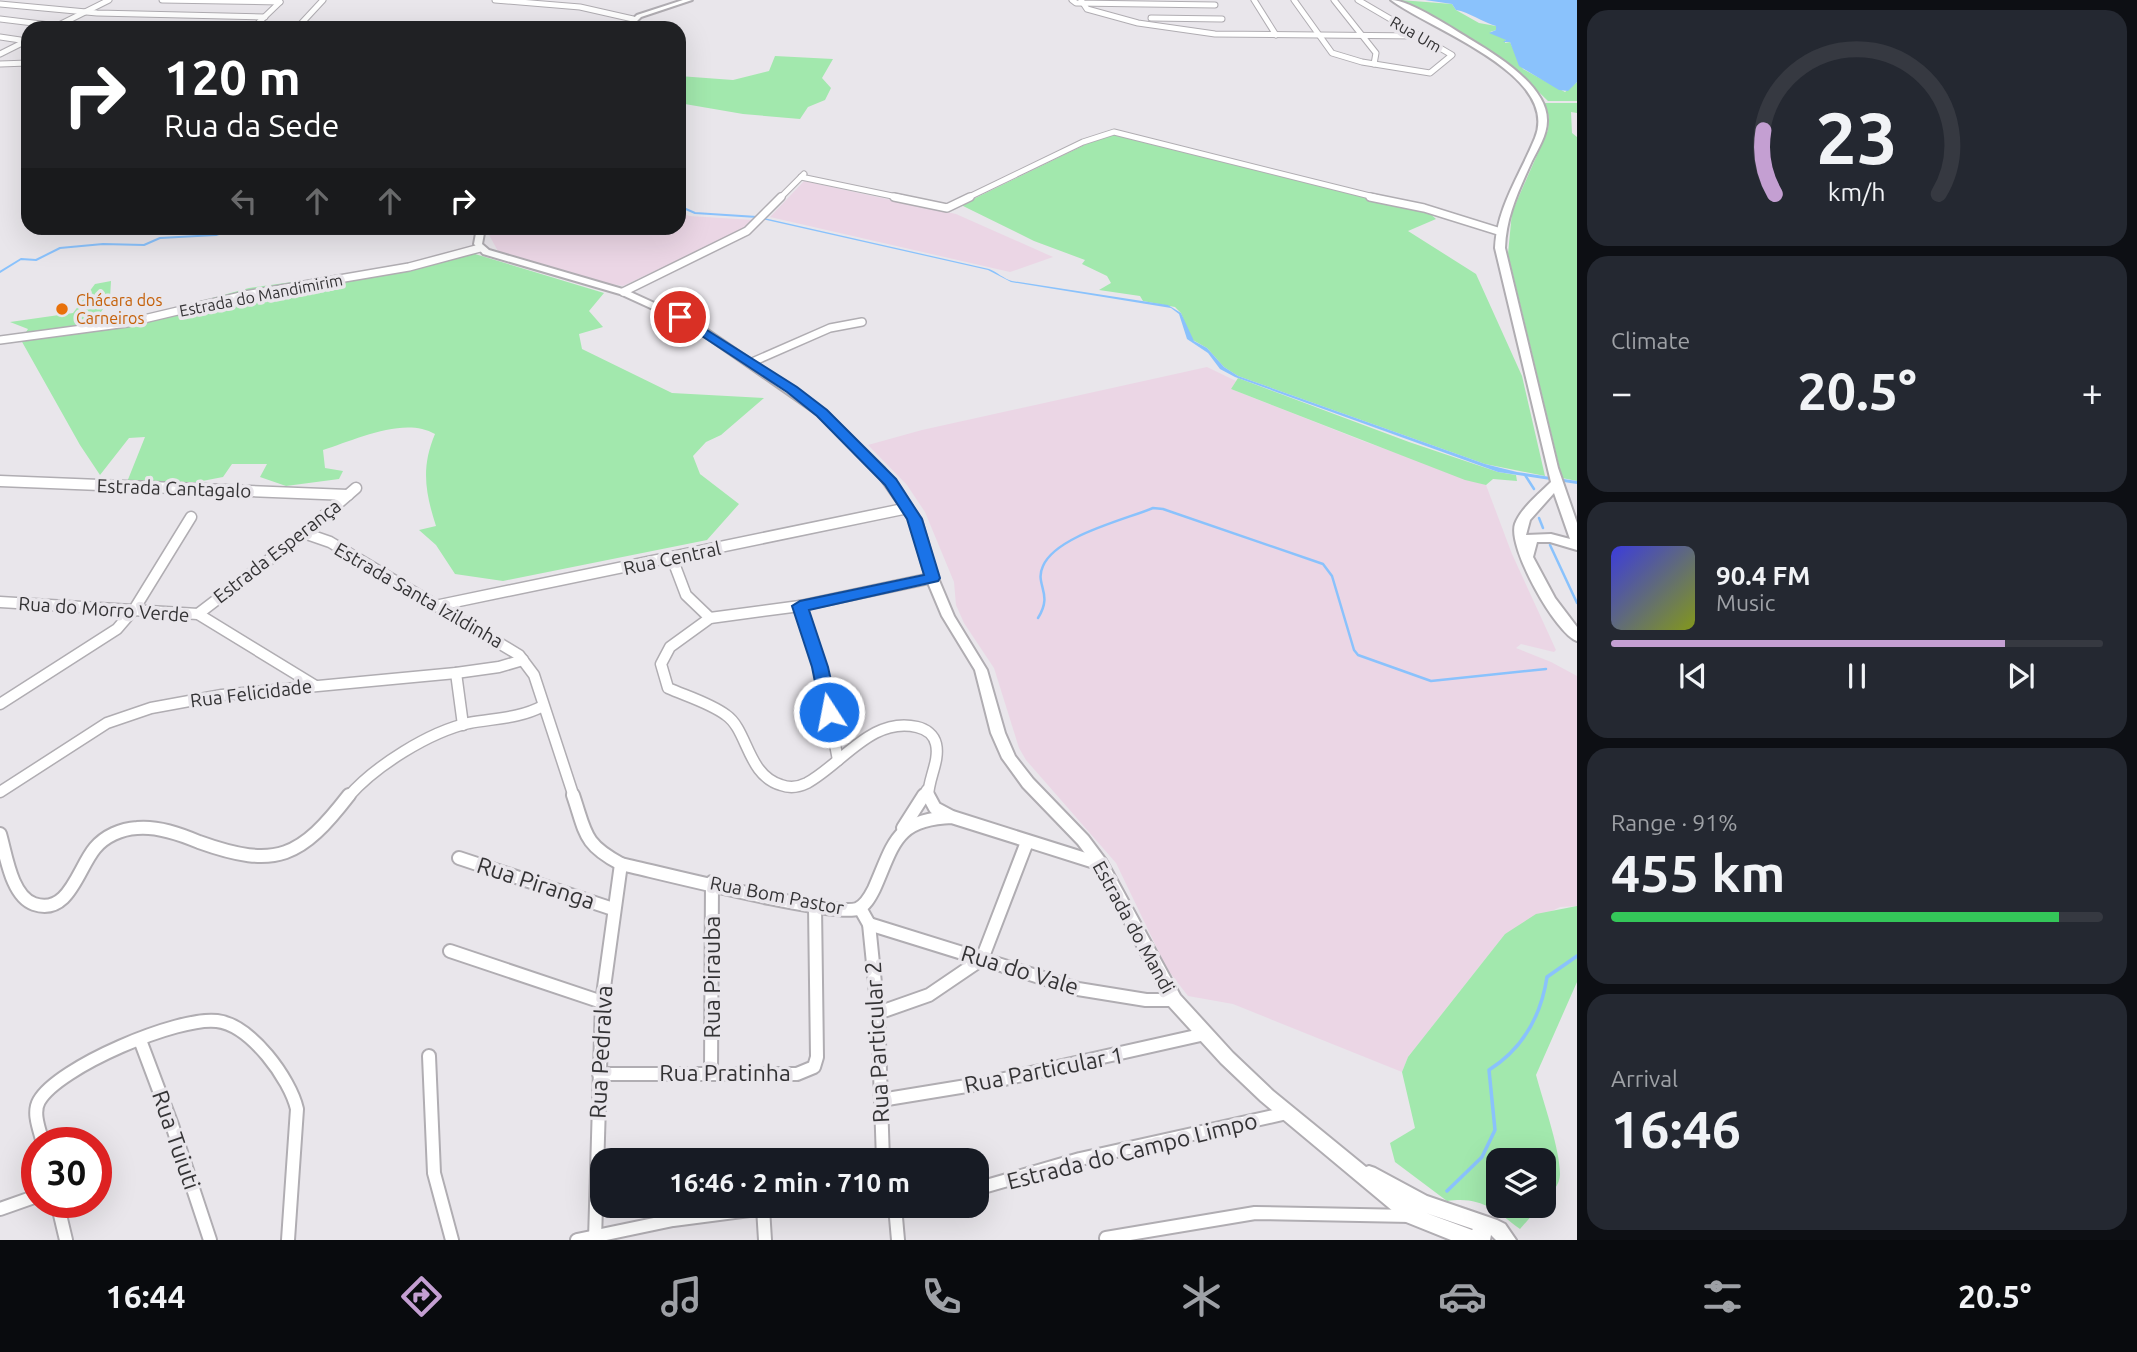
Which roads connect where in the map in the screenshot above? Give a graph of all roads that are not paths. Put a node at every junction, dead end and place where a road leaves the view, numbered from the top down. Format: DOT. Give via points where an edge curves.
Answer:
graph roads {
  1 [pos="109,0"];
  2 [pos="162,0"];
  3 [pos="323,0"];
  4 [pos="495,0"];
  5 [pos="689,0"];
  6 [pos="1072,0"];
  7 [pos="1254,0"];
  8 [pos="1294,0"];
  9 [pos="1334,0"];
  10 [pos="1358,0"];
  11 [pos="1395,0"];
  12 [pos="281,1"];
  13 [pos="1082,2"];
  14 [pos="1210,2"];
  15 [pos="2,3"];
  16 [pos="86,12"];
  17 [pos="265,17"];
  18 [pos="1151,18"];
  19 [pos="0,19"];
  20 [pos="633,19"];
  21 [pos="1222,19"];
  22 [pos="67,21"];
  23 [pos="261,21"];
  24 [pos="304,21"];
  25 [pos="21,22"];
  26 [pos="1233,35"];
  27 [pos="1276,35"];
  28 [pos="1318,36"];
  29 [pos="1419,36"];
  30 [pos="0,37"];
  31 [pos="1362,37"];
  32 [pos="21,41"];
  33 [pos="21,44"];
  34 [pos="0,54"];
  35 [pos="21,63"];
  36 [pos="0,64"];
  37 [pos="1374,64"];
  38 [pos="1501,232"];
  39 [pos="479,235"];
  40 [pos="480,248"];
  41 [pos="623,292"];
  42 [pos="862,322"];
  43 [pos="0,340"];
  44 [pos="750,363"];
  45 [pos="1556,480"];
  46 [pos="0,481"];
  47 [pos="352,491"];
  48 [pos="908,508"];
  49 [pos="191,517"];
  50 [pos="304,533"];
  51 [pos="1577,544"];
  52 [pos="1527,556"];
  53 [pos="673,558"];
  54 [pos="932,578"];
  55 [pos="0,602"];
  56 [pos="435,606"];
  57 [pos="800,606"];
  58 [pos="135,608"];
  59 [pos="198,614"];
  60 [pos="710,618"];
  61 [pos="1577,636"];
  62 [pos="523,660"];
  63 [pos="456,673"];
  64 [pos="315,685"];
  65 [pos="0,704"];
  66 [pos="543,706"];
  67 [pos="463,725"];
  68 [pos="838,760"];
  69 [pos="927,789"];
  70 [pos="0,792"];
  71 [pos="951,817"];
  72 [pos="901,831"];
  73 [pos="0,834"];
  74 [pos="1027,842"];
  75 [pos="459,858"];
  76 [pos="621,864"];
  77 [pos="1101,864"];
  78 [pos="712,882"];
  79 [pos="815,906"];
  80 [pos="860,908"];
  81 [pos="613,909"];
  82 [pos="869,924"];
  83 [pos="450,951"];
  84 [pos="982,959"];
  85 [pos="1174,1000"];
  86 [pos="602,1002"];
  87 [pos="878,1013"];
  88 [pos="1205,1034"];
  89 [pos="140,1040"];
  90 [pos="429,1056"];
  91 [pos="711,1072"];
  92 [pos="598,1074"];
  93 [pos="881,1100"];
  94 [pos="1287,1113"];
  95 [pos="39,1127"];
  96 [pos="883,1148"];
  97 [pos="1332,1152"];
  98 [pos="989,1185"];
  99 [pos="21,1202"];
  100 [pos="0,1209"];
  101 [pos="1412,1216"];
  102 [pos="61,1218"];
  103 [pos="688,1218"];
  104 [pos="764,1218"];
  105 [pos="895,1218"];
  106 [pos="1495,1234"];
  107 [pos="595,1238"];
  108 [pos="1106,1238"];
  109 [pos="66,1240"];
  110 [pos="210,1240"];
  111 [pos="288,1240"];
  112 [pos="453,1240"];
  113 [pos="577,1240"];
  114 [pos="765,1240"];
  115 [pos="898,1240"];
  116 [pos="1474,1240"];
  117 [pos="1521,1240"];
  1 -- 16 [label="street"];
  2 -- 12 [label="street"];
  3 -- 24 [label="street"];
  4 -- 20 [label="street" via="580,7"];
  5 -- 20 [label="main road"];
  6 -- 13 [label="street"];
  7 -- 27 [label="street"];
  8 -- 28 [label="street"];
  9 -- 31 [label="street"];
  10 -- 29 [label="street, Rua Um"];
  11 -- 38 [label="highway" via="1500,62 1535,93 1544,120 1541,133 1505,212"];
  12 -- 17 [label="street"];
  13 -- 14 [label="street"];
  13 -- 26 [label="street" via="1089,10 1138,23"];
  14 -- 21 [label="street"];
  15 -- 16 [label="street"];
  16 -- 17 [label="street"];
  16 -- 22 [label="street"];
  17 -- 23 [label="street"];
  18 -- 21 [label="street"];
  19 -- 25 [label="street"];
  21 -- 26 [label="street"];
  26 -- 27 [label="street"];
  27 -- 28 [label="street"];
  28 -- 31 [label="street"];
  28 -- 37 [label="street" via="1331,53"];
  29 -- 31 [label="street"];
  29 -- 37 [label="street, Rua Um" via="1452,55 1430,73"];
  30 -- 32 [label="street"];
  31 -- 37 [label="street" via="1376,53"];
  33 -- 34 [label="street"];
  35 -- 36 [label="street"];
  38 -- 41 [label="street" via="1424,208 1114,132 1085,141 947,208 803,176 747,231"];
  38 -- 45 [label="highway" via="1503,268"];
  39 -- 40 [label="main road"];
  40 -- 41 [label="main road, Estrada do Mandi"];
  40 -- 43 [label="street, Estrada do Mandimirim" via="409,267 245,295 127,323"];
  41 -- 44 [label="main road, Estrada do Mandi" via="693,324"];
  42 -- 44 [label="street" via="830,328"];
  44 -- 48 [label="main road, Estrada do Mandi" via="822,413 880,470"];
  45 -- 51 [label="highway"];
  45 -- 52 [label="highway" via="1521,525 1519,537"];
  46 -- 47 [label="street, Estrada Cantagalo"];
  47 -- 50 [label="street, Estrada Esperança"];
  48 -- 53 [label="street, Rua Central"];
  48 -- 54 [label="main road, Estrada do Mandi"];
  49 -- 58 [label="street"];
  50 -- 56 [label="street, Estrada Santa Izildinha" via="330,542"];
  50 -- 59 [label="street, Estrada Esperança"];
  51 -- 52 [label="highway" via="1531,538"];
  52 -- 61 [label="highway" via="1559,617"];
  53 -- 56 [label="street, Rua Central"];
  53 -- 60 [label="street" via="686,595"];
  54 -- 57 [label="street"];
  54 -- 77 [label="main road, Estrada do Mandi" via="953,625 981,670 1009,758"];
  55 -- 58 [label="street, Rua do Morro Verde"];
  56 -- 62 [label="street, Estrada Santa Izildinha"];
  57 -- 60 [label="street"];
  57 -- 68 [label="street" via="820,667"];
  58 -- 59 [label="street, Rua do Morro Verde"];
  58 -- 65 [label="street" via="117,629"];
  59 -- 64 [label="street, Rua do Morro Verde"];
  60 -- 68 [label="street" via="683,635 662,659 668,688 727,715 761,773 780,787 804,785"];
  62 -- 63 [label="street, Rua Felicidade"];
  62 -- 66 [label="street, Estrada Santa Izildinha" via="534,675"];
  63 -- 64 [label="street, Rua Felicidade"];
  63 -- 67 [label="street"];
  64 -- 70 [label="street, Rua Felicidade" via="202,698 129,715 107,723"];
  66 -- 67 [label="street" via="519,719"];
  66 -- 76 [label="street, Rua Bom Pastor" via="589,842"];
  67 -- 73 [label="street" via="368,776 320,833 292,851 255,857 162,831 129,829 109,836 93,850 71,892 42,905 25,900 18,891"];
  68 -- 69 [label="street" via="885,728 902,723 916,726 929,732 936,745"];
  69 -- 71 [label="street" via="931,803"];
  69 -- 72 [label="street, Rua Bom Pastor"];
  71 -- 72 [label="street" via="924,819"];
  71 -- 74 [label="street"];
  72 -- 80 [label="street, Rua Bom Pastor" via="868,901"];
  74 -- 77 [label="street"];
  74 -- 84 [label="street"];
  75 -- 81 [label="street, Rua Piranga"];
  76 -- 78 [label="street, Rua Bom Pastor"];
  76 -- 81 [label="street, Rua Pedralva"];
  77 -- 85 [label="main road, Estrada do Mandi"];
  78 -- 79 [label="street, Rua Bom Pastor"];
  78 -- 91 [label="street, Rua Pirauba"];
  79 -- 80 [label="street, Rua Bom Pastor"];
  79 -- 91 [label="street, Rua Pratinha" via="814,1067 797,1074"];
  80 -- 82 [label="street"];
  81 -- 86 [label="street, Rua Pedralva"];
  82 -- 84 [label="street, Rua do Vale"];
  82 -- 87 [label="street, Rua Particular 2"];
  83 -- 86 [label="street"];
  84 -- 85 [label="street, Rua do Vale" via="1079,989"];
  84 -- 87 [label="street" via="929,995"];
  85 -- 88 [label="main road, Estrada do Mandi"];
  86 -- 92 [label="street, Rua Pedralva"];
  87 -- 93 [label="street, Rua Particular 2"];
  88 -- 93 [label="street, Rua Particular 1" via="990,1082"];
  88 -- 94 [label="main road, Estrada do Mandi"];
  89 -- 95 [label="street" via="60,1080 37,1104"];
  89 -- 110 [label="street, Rua Tuiuti"];
  89 -- 111 [label="street" via="194,1022 218,1020 234,1027 281,1072 298,1109"];
  90 -- 112 [label="street" via="434,1173"];
  91 -- 92 [label="street, Rua Pratinha"];
  92 -- 107 [label="street, Rua Pedralva"];
  93 -- 96 [label="street, Rua Particular 2"];
  94 -- 97 [label="main road, Estrada do Mandi"];
  94 -- 98 [label="street, Estrada do Campo Limpo" via="1080,1159"];
  97 -- 101 [label="main road, Estrada do Mandi"];
  97 -- 106 [label="main road, Estrada do Mandi" via="1409,1197"];
  99 -- 100 [label="street"];
  101 -- 108 [label="street" via="1255,1213"];
  101 -- 116 [label="main road, Estrada do Mandi"];
  102 -- 109 [label="street"];
  103 -- 107 [label="street"];
  104 -- 114 [label="street"];
  105 -- 115 [label="street"];
  106 -- 117 [label="main road, Estrada do Mandi"];
  107 -- 113 [label="street"];
}
